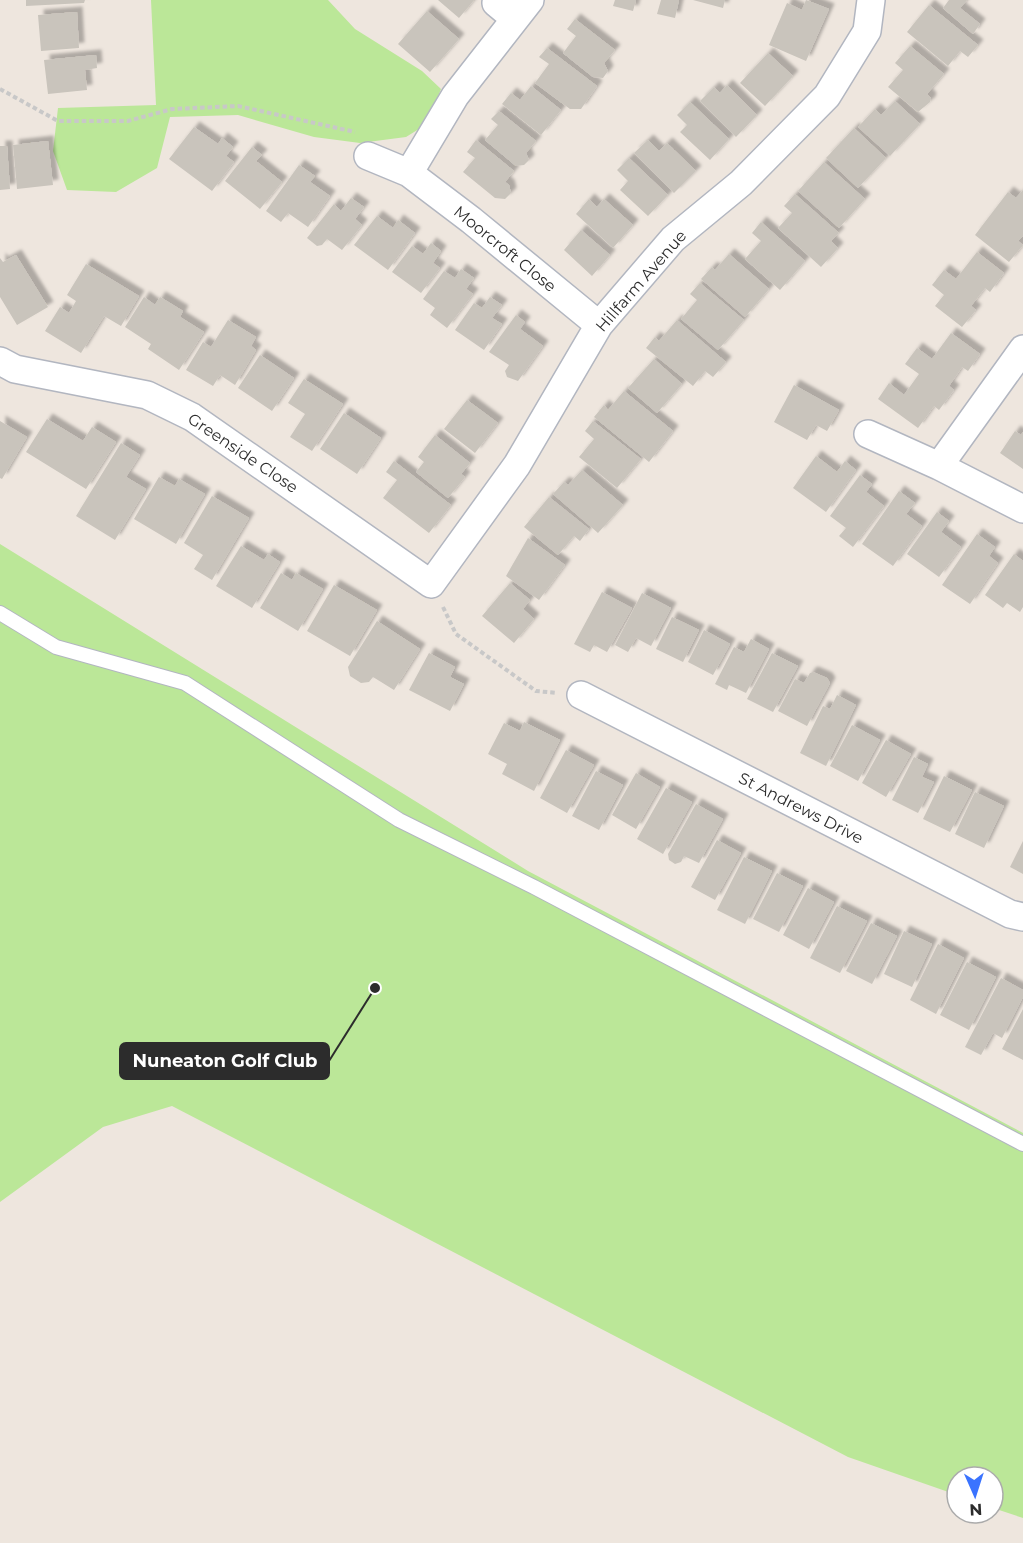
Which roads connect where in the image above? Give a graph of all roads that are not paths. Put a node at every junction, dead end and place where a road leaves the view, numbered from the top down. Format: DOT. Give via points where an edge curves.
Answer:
graph roads {
  1 [pos="871,0"];
  2 [pos="513,7"];
  3 [pos="368,156"];
  4 [pos="409,174"];
  5 [pos="599,325"];
  6 [pos="1023,349"];
  7 [pos="0,361"];
  8 [pos="868,434"];
  9 [pos="939,466"];
  10 [pos="1023,509"];
  11 [pos="431,584"];
  12 [pos="0,613"];
  13 [pos="581,695"];
  14 [pos="1023,916"];
  15 [pos="1023,1144"];
  1 -- 5 [label="street, Hillfarm Avenue" via="867,31 827,96 741,183 673,239"];
  2 -- 4 [label="street"];
  3 -- 4 [label="street, Moorcroft Close"];
  4 -- 5 [label="street, Moorcroft Close"];
  5 -- 11 [label="street, Hillfarm Avenue" via="517,465"];
  6 -- 9 [label="street"];
  7 -- 11 [label="street, Greenside Close" via="15,369 147,395 192,417"];
  8 -- 9 [label="street"];
  9 -- 10 [label="street"];
  12 -- 15 [label="lane" via="56,647 185,683 399,820"];
  13 -- 14 [label="street, St Andrews Drive" via="1010,914"];
}
